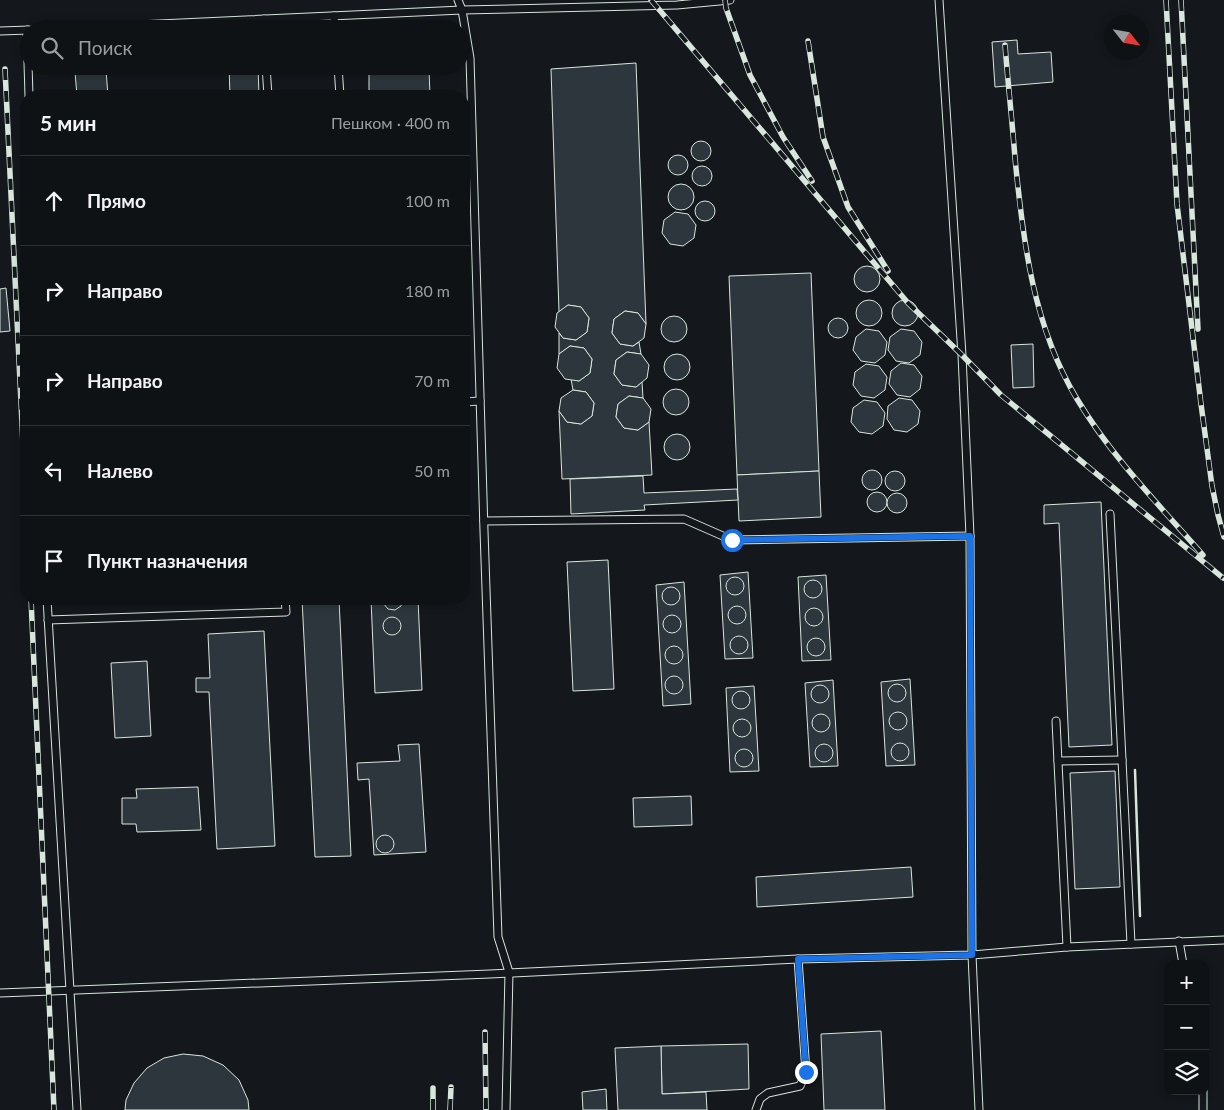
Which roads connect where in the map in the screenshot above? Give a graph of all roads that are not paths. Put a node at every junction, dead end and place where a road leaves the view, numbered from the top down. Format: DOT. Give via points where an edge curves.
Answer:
graph roads {
  1 [pos="458,0"];
  2 [pos="730,0"];
  3 [pos="939,0"];
  4 [pos="462,10"];
  5 [pos="334,16"];
  6 [pos="264,19"];
  7 [pos="243,20"];
  8 [pos="334,20"];
  9 [pos="464,20"];
  10 [pos="20,30"];
  11 [pos="0,31"];
  12 [pos="470,58"];
  13 [pos="29,75"];
  14 [pos="267,75"];
  15 [pos="339,75"];
  16 [pos="29,90"];
  17 [pos="268,90"];
  18 [pos="340,90"];
  19 [pos="480,401"];
  20 [pos="470,402"];
  21 [pos="1110,514"];
  22 [pos="484,521"];
  23 [pos="970,536"];
  24 [pos="47,605"];
  25 [pos="285,605"];
  26 [pos="48,620"];
  27 [pos="1056,721"];
  28 [pos="1122,760"];
  29 [pos="1058,762"];
  30 [pos="1224,940"];
  31 [pos="1179,942"];
  32 [pos="1131,944"];
  33 [pos="1067,947"];
  34 [pos="972,955"];
  35 [pos="798,959"];
  36 [pos="1182,960"];
  37 [pos="509,972"];
  38 [pos="71,990"];
  39 [pos="0,993"];
  40 [pos="1203,1095"];
  41 [pos="77,1110"];
  42 [pos="506,1110"];
  43 [pos="756,1110"];
  44 [pos="979,1110"];
  45 [pos="1203,1110"];
  1 -- 4 [label="lane"];
  2 -- 4 [label="lane" via="678,5"];
  3 -- 23 [label="lane"];
  4 -- 5 [label="lane"];
  4 -- 9 [label="lane"];
  5 -- 6 [label="lane"];
  5 -- 8 [label="lane"];
  6 -- 7 [label="lane"];
  10 -- 11 [label="lane"];
  12 -- 19 [label="lane"];
  13 -- 16 [label="lane"];
  14 -- 17 [label="lane"];
  15 -- 18 [label="lane"];
  19 -- 20 [label="lane"];
  19 -- 22 [label="lane"];
  21 -- 28 [label="lane"];
  22 -- 23 [label="lane" via="684,519 732,540"];
  22 -- 37 [label="lane" via="498,937"];
  23 -- 34 [label="lane"];
  24 -- 26 [label="lane"];
  25 -- 26 [label="lane" via="286,612"];
  26 -- 38 [label="lane"];
  27 -- 29 [label="lane"];
  28 -- 29 [label="lane"];
  28 -- 32 [label="lane"];
  29 -- 33 [label="lane"];
  30 -- 31 [label="lane"];
  31 -- 32 [label="lane"];
  31 -- 36 [label="lane"];
  32 -- 33 [label="lane"];
  33 -- 34 [label="lane"];
  34 -- 35 [label="lane"];
  34 -- 44 [label="lane"];
  35 -- 37 [label="lane"];
  35 -- 43 [label="lane" via="806,1072 800,1086 768,1093 760,1099"];
  37 -- 38 [label="lane"];
  37 -- 42 [label="lane"];
  38 -- 39 [label="lane"];
  38 -- 41 [label="lane"];
  40 -- 45 [label="lane"];
}
